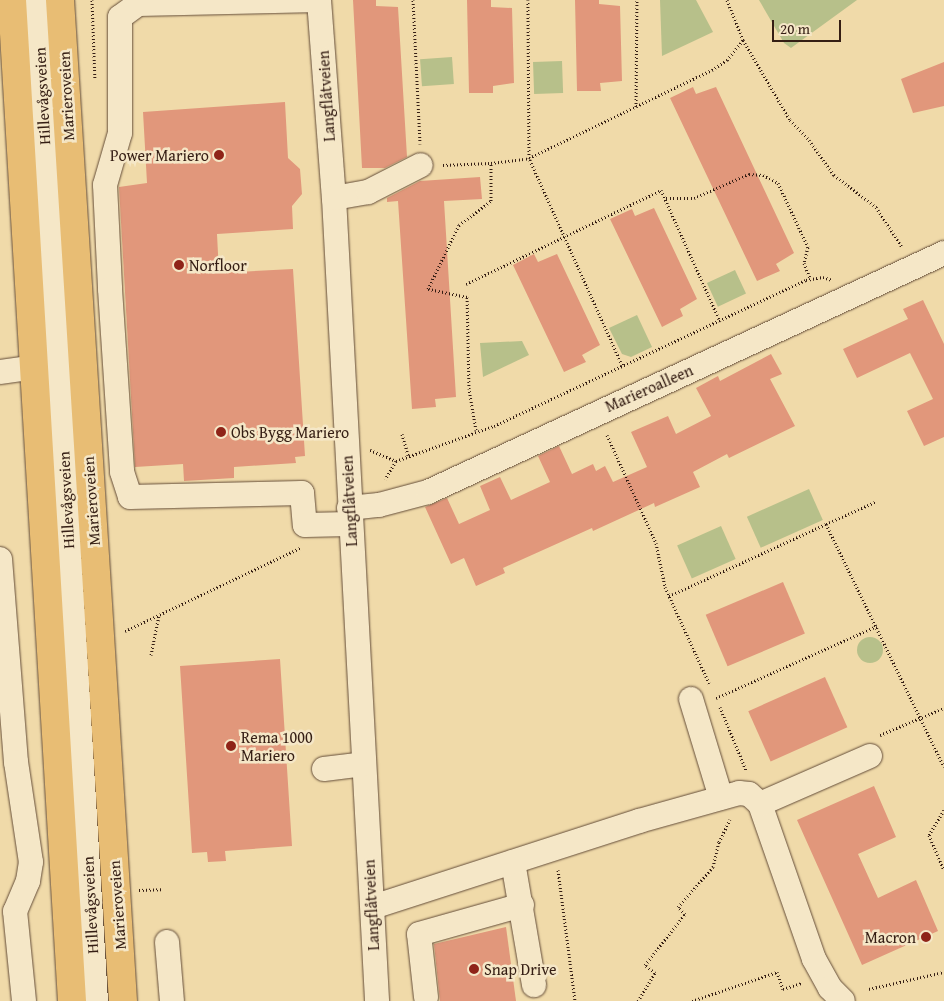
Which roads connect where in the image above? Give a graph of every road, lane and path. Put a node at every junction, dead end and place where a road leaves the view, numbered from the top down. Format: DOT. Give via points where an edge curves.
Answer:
graph roads {
  1 [pos="12,0"];
  2 [pos="36,0"];
  3 [pos="60,0"];
  4 [pos="319,0"];
  5 [pos="413,0"];
  6 [pos="528,0"];
  7 [pos="637,0"];
  8 [pos="727,0"];
  9 [pos="743,40"];
  10 [pos="636,106"];
  11 [pos="529,158"];
  12 [pos="491,163"];
  13 [pos="421,165"];
  14 [pos="334,198"];
  15 [pos="666,198"];
  16 [pos="564,234"];
  17 [pos="944,253"];
  18 [pos="914,266"];
  19 [pos="810,278"];
  20 [pos="466,284"];
  21 [pos="842,300"];
  22 [pos="720,321"];
  23 [pos="622,366"];
  24 [pos="34,367"];
  25 [pos="0,372"];
  26 [pos="596,412"];
  27 [pos="476,430"];
  28 [pos="402,434"];
  29 [pos="346,441"];
  30 [pos="408,456"];
  31 [pos="396,461"];
  32 [pos="382,484"];
  33 [pos="875,502"];
  34 [pos="349,516"];
  35 [pos="826,524"];
  36 [pos="302,547"];
  37 [pos="0,559"];
  38 [pos="669,596"];
  39 [pos="159,615"];
  40 [pos="877,626"];
  41 [pos="119,634"];
  42 [pos="151,656"];
  43 [pos="716,698"];
  44 [pos="691,699"];
  45 [pos="944,708"];
  46 [pos="920,718"];
  47 [pos="873,746"];
  48 [pos="364,764"];
  49 [pos="944,767"];
  50 [pos="324,769"];
  51 [pos="751,773"];
  52 [pos="760,804"];
  53 [pos="727,805"];
  54 [pos="944,810"];
  55 [pos="554,849"];
  56 [pos="513,862"];
  57 [pos="944,870"];
  58 [pos="162,889"];
  59 [pos="129,890"];
  60 [pos="522,905"];
  61 [pos="372,907"];
  62 [pos="167,942"];
  63 [pos="944,972"];
  64 [pos="534,985"];
  65 [pos="869,989"];
  66 [pos="822,993"];
  67 [pos="426,997"];
  68 [pos="24,1001"];
  69 [pos="72,1001"];
  70 [pos="96,1001"];
  71 [pos="123,1001"];
  72 [pos="172,1001"];
  73 [pos="378,1001"];
  74 [pos="575,1001"];
  75 [pos="638,1001"];
  76 [pos="692,1001"];
  1 -- 24 [label="main road"];
  2 -- 70 [label="street, Hillevågsveien"];
  3 -- 71 [label="main road, Marieroveien"];
  4 -- 14 [label="street, Langflåtveien"];
  4 -- 34 [label="street, Marieroalleen" via="138,4 120,16 120,133 105,185 122,472 126,492 136,498 302,493 305,525"];
  5 -- 13 [label="path"];
  6 -- 11 [label="path"];
  7 -- 10 [label="path"];
  8 -- 9 [label="path"];
  9 -- 10 [label="path" via="727,60 712,70"];
  9 -- 18 [label="path" via="790,120 834,175 876,206"];
  10 -- 11 [label="path"];
  11 -- 12 [label="path"];
  11 -- 16 [label="path"];
  12 -- 13 [label="path"];
  12 -- 27 [label="path" via="491,201 459,225 428,289 467,297 469,389"];
  13 -- 14 [label="street" via="368,192"];
  14 -- 29 [label="street, Langflåtveien"];
  15 -- 16 [label="path" via="661,190 656,190"];
  15 -- 19 [label="path" via="694,198 748,174 764,175 778,182 808,247 804,263"];
  15 -- 22 [label="path"];
  16 -- 20 [label="path"];
  16 -- 23 [label="path"];
  17 -- 18 [label="street, Marieroalleen"];
  18 -- 21 [label="street, Marieroalleen"];
  19 -- 21 [label="path" via="831,278"];
  19 -- 22 [label="path"];
  21 -- 26 [label="street, Marieroalleen"];
  22 -- 23 [label="path"];
  23 -- 27 [label="path" via="494,426"];
  24 -- 25 [label="street"];
  24 -- 69 [label="main road"];
  26 -- 34 [label="street, Marieroalleen" via="428,492"];
  26 -- 38 [label="path" via="656,543"];
  27 -- 30 [label="path"];
  28 -- 30 [label="path"];
  29 -- 31 [label="path"];
  29 -- 34 [label="street, Langflåtveien"];
  30 -- 31 [label="path"];
  31 -- 32 [label="path"];
  33 -- 35 [label="path"];
  34 -- 48 [label="street, Langflåtveien"];
  35 -- 38 [label="path"];
  35 -- 40 [label="path"];
  36 -- 39 [label="path"];
  37 -- 68 [label="street" via="16,762 31,862 28,881 15,911"];
  38 -- 43 [label="path"];
  39 -- 41 [label="path"];
  39 -- 42 [label="path"];
  40 -- 43 [label="path"];
  40 -- 46 [label="path"];
  43 -- 51 [label="path" via="746,770"];
  44 -- 53 [label="street"];
  45 -- 46 [label="path"];
  46 -- 47 [label="path"];
  46 -- 49 [label="path"];
  47 -- 52 [label="street"];
  48 -- 50 [label="street"];
  48 -- 61 [label="street, Langflåtveien"];
  52 -- 53 [label="street" via="749,794"];
  52 -- 66 [label="street" via="814,959"];
  53 -- 55 [label="street"];
  53 -- 75 [label="path" via="713,867 678,908 685,914 644,965 655,973"];
  54 -- 57 [label="path" via="929,835"];
  55 -- 56 [label="street"];
  55 -- 74 [label="path"];
  56 -- 60 [label="street"];
  56 -- 61 [label="street"];
  58 -- 59 [label="path"];
  60 -- 64 [label="street"];
  60 -- 67 [label="street" via="419,934"];
  61 -- 73 [label="street, Langflåtveien"];
  62 -- 72 [label="street"];
  63 -- 65 [label="path"];
  66 -- 76 [label="path" via="783,989 778,972"];
}
